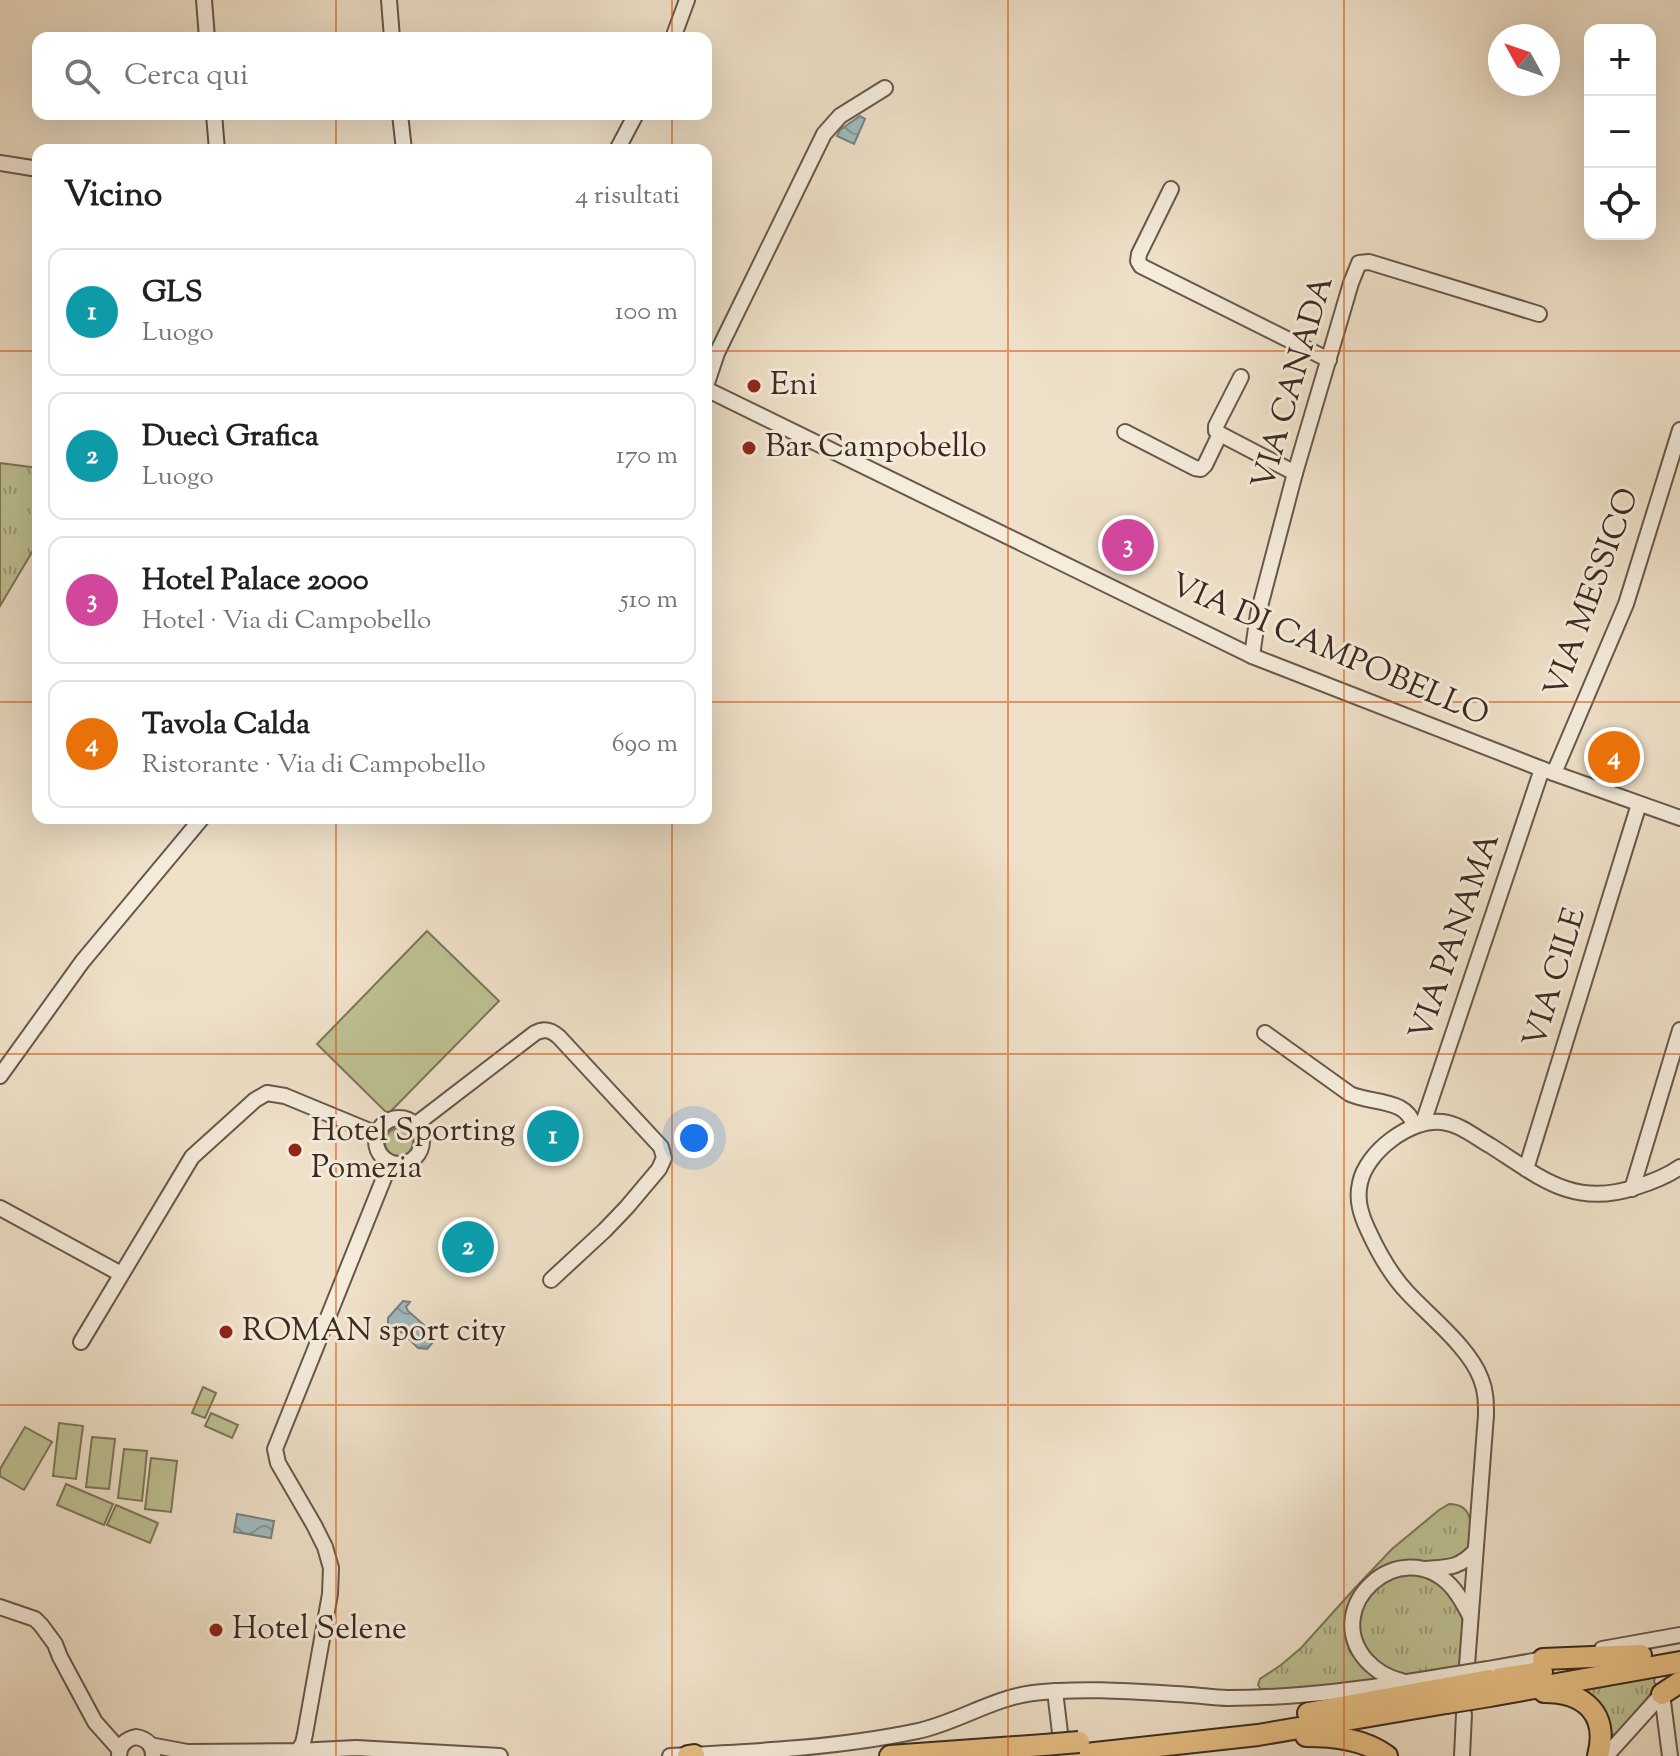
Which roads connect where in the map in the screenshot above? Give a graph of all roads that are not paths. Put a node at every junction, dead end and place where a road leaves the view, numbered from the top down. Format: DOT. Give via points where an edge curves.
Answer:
graph roads {
  1 [pos="204,0"];
  2 [pos="389,0"];
  3 [pos="687,0"];
  4 [pos="207,32"];
  5 [pos="392,32"];
  6 [pos="675,32"];
  7 [pos="885,88"];
  8 [pos="214,120"];
  9 [pos="401,120"];
  10 [pos="633,120"];
  11 [pos="216,144"];
  12 [pos="403,144"];
  13 [pos="620,144"];
  14 [pos="0,163"];
  15 [pos="32,168"];
  16 [pos="1171,189"];
  17 [pos="1539,314"];
  18 [pos="1329,360"];
  19 [pos="712,369"];
  20 [pos="1241,377"];
  21 [pos="712,391"];
  22 [pos="1680,430"];
  23 [pos="1125,432"];
  24 [pos="1220,434"];
  25 [pos="1295,473"];
  26 [pos="1252,656"];
  27 [pos="1548,771"];
  28 [pos="1639,804"];
  29 [pos="1680,818"];
  30 [pos="197,824"];
  31 [pos="1680,1030"];
  32 [pos="1265,1033"];
  33 [pos="0,1076"];
  34 [pos="1418,1124"];
  35 [pos="415,1125"];
  36 [pos="377,1134"];
  37 [pos="390,1163"];
  38 [pos="1680,1167"];
  39 [pos="1526,1169"];
  40 [pos="1632,1189"];
  41 [pos="0,1208"];
  42 [pos="121,1274"];
  43 [pos="551,1280"];
  44 [pos="81,1342"];
  45 [pos="1474,1552"];
  46 [pos="1425,1569"];
  47 [pos="0,1607"];
  48 [pos="1470,1616"];
  49 [pos="1680,1635"];
  50 [pos="1680,1648"];
  51 [pos="1641,1655"];
  52 [pos="1543,1659"];
  53 [pos="1680,1662"];
  54 [pos="1467,1665"];
  55 [pos="1407,1682"];
  56 [pos="1680,1682"];
  57 [pos="1494,1684"];
  58 [pos="1446,1689"];
  59 [pos="1055,1691"];
  60 [pos="1662,1694"];
  61 [pos="1464,1714"];
  62 [pos="1202,1743"];
  63 [pos="1067,1746"];
  64 [pos="152,1750"];
  65 [pos="120,1751"];
  66 [pos="292,1753"];
  67 [pos="694,1755"];
  68 [pos="500,1756"];
  69 [pos="670,1756"];
  70 [pos="688,1756"];
  71 [pos="890,1756"];
  72 [pos="1387,1756"];
  73 [pos="1462,1756"];
  74 [pos="1598,1756"];
  75 [pos="1606,1756"];
  76 [pos="1670,1756"];
  1 -- 4 [label="street"];
  2 -- 5 [label="street"];
  3 -- 6 [label="street"];
  7 -- 19 [label="street" via="840,116 824,134"];
  8 -- 11 [label="street"];
  9 -- 12 [label="street"];
  10 -- 13 [label="street"];
  14 -- 15 [label="street"];
  16 -- 18 [label="street" via="1139,254 1141,266"];
  17 -- 18 [label="street, VIA CANADA" via="1363,261 1351,283"];
  18 -- 25 [label="street, VIA CANADA"];
  20 -- 24 [label="street" via="1216,426"];
  21 -- 26 [label="street, VIA DI CAMPOBELLO"];
  22 -- 27 [label="street, VIA MESSICO" via="1626,604"];
  23 -- 24 [label="street" via="1198,469"];
  24 -- 25 [label="street"];
  25 -- 26 [label="street, VIA CANADA"];
  26 -- 27 [label="street, VIA DI CAMPOBELLO"];
  27 -- 28 [label="street, VIA DI CAMPOBELLO"];
  27 -- 34 [label="street, VIA PANAMA"];
  28 -- 29 [label="street, VIA DI CAMPOBELLO"];
  28 -- 39 [label="street, VIA CILE"];
  30 -- 33 [label="street" via="82,962"];
  31 -- 40 [label="street"];
  32 -- 34 [label="street" via="1350,1094 1396,1105"];
  34 -- 39 [label="street" via="1452,1124"];
  34 -- 45 [label="street" via="1370,1161 1361,1179 1359,1204 1388,1268 1467,1355 1481,1379 1486,1415"];
  35 -- 36 [label="street" via="394,1119"];
  35 -- 37 [label="street" via="422,1139 418,1154 405,1163"];
  35 -- 43 [label="street" via="545,1029 559,1037 661,1147 659,1169"];
  36 -- 37 [label="street" via="377,1151"];
  36 -- 42 [label="street" via="285,1096 261,1096 192,1157"];
  37 -- 66 [label="street" via="275,1449 331,1568 305,1734"];
  38 -- 40 [label="street"];
  39 -- 40 [label="street" via="1576,1193"];
  41 -- 42 [label="street"];
  42 -- 44 [label="street"];
  45 -- 46 [label="street" via="1456,1566"];
  45 -- 48 [label="street"];
  46 -- 48 [label="street" via="1451,1586"];
  46 -- 55 [label="street" via="1396,1569 1380,1577 1357,1601 1353,1618 1355,1644 1363,1657 1385,1676"];
  47 -- 65 [label="street" via="41,1625 95,1722 113,1734"];
  48 -- 54 [label="street"];
  49 -- 52 [label="street"];
  50 -- 51 [label="highway"];
  51 -- 52 [label="highway"];
  51 -- 57 [label="highway"];
  52 -- 57 [label="street"];
  53 -- 57 [label="highway"];
  55 -- 58 [label="street"];
  55 -- 59 [label="street" via="1239,1698"];
  56 -- 60 [label="highway"];
  57 -- 58 [label="highway, bridge"];
  57 -- 74 [label="highway" via="1559,1693 1583,1702 1599,1723"];
  58 -- 62 [label="highway" via="1258,1735"];
  58 -- 63 [label="highway" via="1214,1729"];
  59 -- 63 [label="street"];
  59 -- 67 [label="street" via="1005,1699 908,1733"];
  60 -- 75 [label="street"];
  60 -- 76 [label="street"];
  61 -- 73 [label="street"];
  62 -- 63 [label="highway"];
  62 -- 72 [label="highway" via="1328,1736"];
  63 -- 71 [label="highway"];
  64 -- 65 [label="street" via="140,1738"];
  64 -- 66 [label="street" via="187,1755"];
  66 -- 68 [label="street" via="356,1748"];
  67 -- 69 [label="street"];
  67 -- 70 [label="highway"];
}
